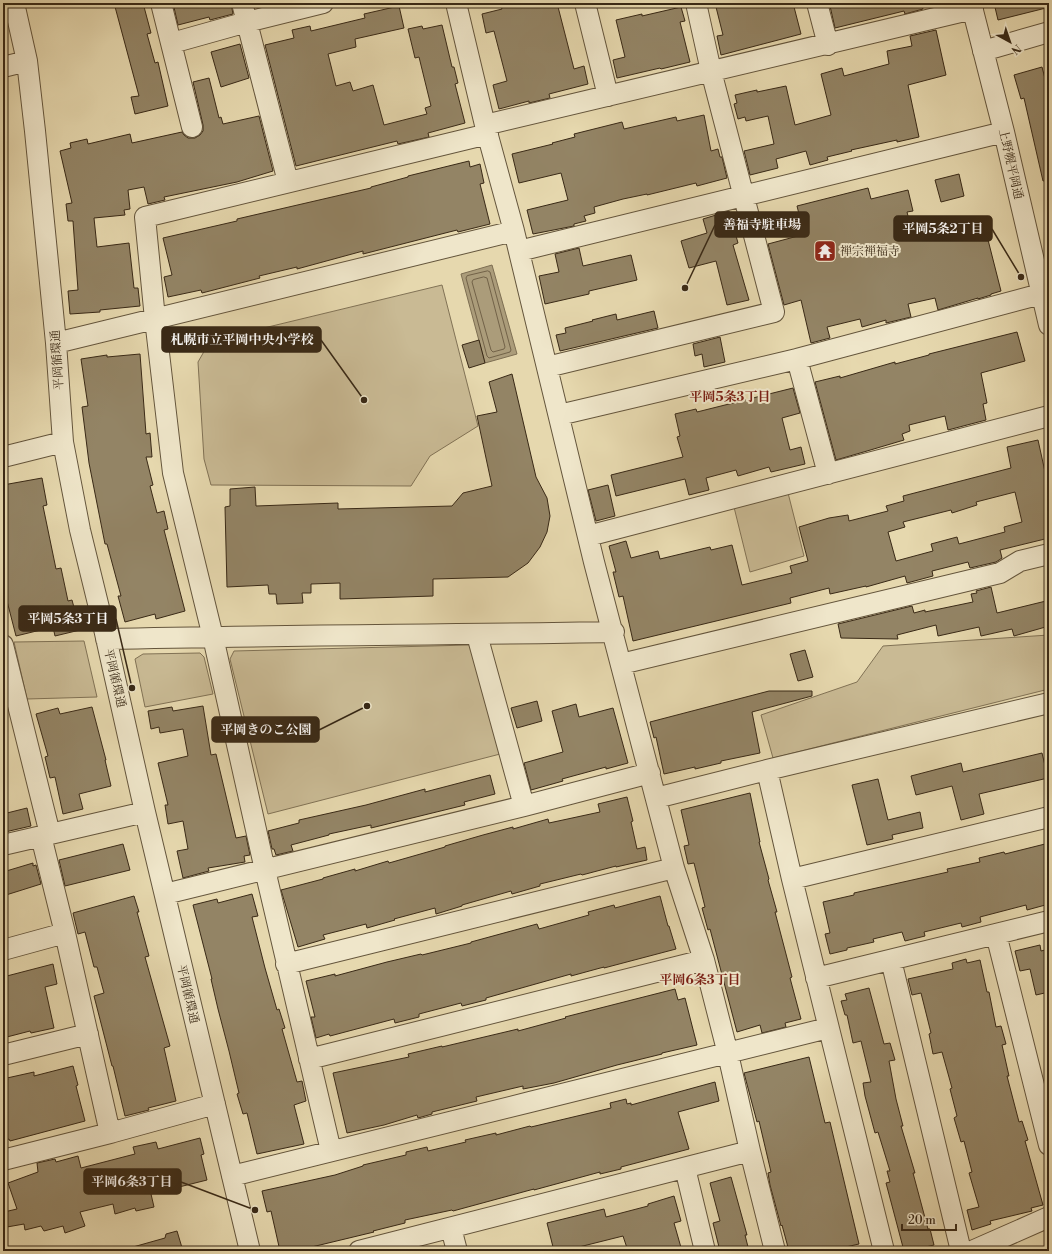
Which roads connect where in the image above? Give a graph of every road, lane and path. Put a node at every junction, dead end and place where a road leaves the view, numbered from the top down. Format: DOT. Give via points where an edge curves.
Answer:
graph roads {
  1 [pos="14,3"];
  2 [pos="162,3"];
  3 [pos="242,3"];
  4 [pos="323,3"];
  5 [pos="456,3"];
  6 [pos="585,3"];
  7 [pos="696,3"];
  8 [pos="817,3"];
  9 [pos="972,6"];
  10 [pos="247,22"];
  11 [pos="1049,32"];
  12 [pos="172,43"];
  13 [pos="828,45"];
  14 [pos="983,51"];
  15 [pos="27,61"];
  16 [pos="3,67"];
  17 [pos="712,71"];
  18 [pos="608,96"];
  19 [pos="192,127"];
  20 [pos="486,129"];
  21 [pos="1004,132"];
  22 [pos="288,182"];
  23 [pos="744,195"];
  24 [pos="514,231"];
  25 [pos="519,251"];
  26 [pos="1041,294"];
  27 [pos="155,319"];
  28 [pos="1049,323"];
  29 [pos="56,343"];
  30 [pos="797,359"];
  31 [pos="547,367"];
  32 [pos="559,415"];
  33 [pos="1049,416"];
  34 [pos="63,442"];
  35 [pos="3,457"];
  36 [pos="828,474"];
  37 [pos="588,536"];
  38 [pos="1049,554"];
  39 [pos="614,632"];
  40 [pos="477,635"];
  41 [pos="213,637"];
  42 [pos="106,639"];
  43 [pos="3,645"];
  44 [pos="621,664"];
  45 [pos="1049,703"];
  46 [pos="767,770"];
  47 [pos="650,773"];
  48 [pos="656,798"];
  49 [pos="524,806"];
  50 [pos="144,812"];
  51 [pos="1049,817"];
  52 [pos="45,835"];
  53 [pos="3,845"];
  54 [pos="674,868"];
  55 [pos="265,870"];
  56 [pos="792,879"];
  57 [pos="164,894"];
  58 [pos="1049,921"];
  59 [pos="65,933"];
  60 [pos="996,934"];
  61 [pos="3,950"];
  62 [pos="704,960"];
  63 [pos="891,960"];
  64 [pos="286,964"];
  65 [pos="816,978"];
  66 [pos="828,1028"];
  67 [pos="88,1034"];
  68 [pos="728,1054"];
  69 [pos="3,1055"];
  70 [pos="309,1059"];
  71 [pos="215,1104"];
  72 [pos="110,1133"];
  73 [pos="1049,1145"];
  74 [pos="331,1151"];
  75 [pos="750,1151"];
  76 [pos="3,1160"];
  77 [pos="685,1168"];
  78 [pos="232,1176"];
  79 [pos="1049,1216"];
  80 [pos="451,1228"];
  81 [pos="250,1251"];
  82 [pos="360,1251"];
  83 [pos="457,1251"];
  84 [pos="705,1251"];
  85 [pos="775,1251"];
  86 [pos="884,1251"];
  87 [pos="961,1251"];
  88 [pos="972,1251"];
  1 -- 15 [label="street, 平岡循環通"];
  2 -- 12 [label="street"];
  3 -- 10 [label="street"];
  4 -- 10 [label="street"];
  5 -- 20 [label="street"];
  6 -- 18 [label="street"];
  7 -- 17 [label="street"];
  8 -- 13 [label="street"];
  9 -- 13 [label="street"];
  9 -- 14 [label="street, 上野幌平岡通"];
  10 -- 12 [label="street"];
  10 -- 22 [label="street"];
  11 -- 14 [label="street"];
  12 -- 19 [label="street"];
  13 -- 17 [label="street"];
  14 -- 21 [label="street, 上野幌平岡通"];
  15 -- 16 [label="street"];
  15 -- 29 [label="street, 平岡循環通"];
  17 -- 18 [label="street"];
  17 -- 23 [label="street"];
  18 -- 20 [label="street"];
  20 -- 22 [label="street"];
  20 -- 24 [label="street"];
  21 -- 23 [label="street"];
  21 -- 26 [label="street, 上野幌平岡通"];
  22 -- 27 [label="street" via="145,218"];
  23 -- 25 [label="street"];
  23 -- 31 [label="street" via="774,312"];
  24 -- 25 [label="street"];
  24 -- 27 [label="street"];
  25 -- 31 [label="street"];
  26 -- 28 [label="street, 上野幌平岡通"];
  26 -- 30 [label="street"];
  27 -- 29 [label="street"];
  27 -- 41 [label="street" via="173,473"];
  29 -- 34 [label="street, 平岡循環通"];
  30 -- 32 [label="street"];
  30 -- 36 [label="street"];
  31 -- 32 [label="street"];
  32 -- 37 [label="street"];
  33 -- 36 [label="street"];
  34 -- 35 [label="street"];
  34 -- 42 [label="street, 平岡循環通" via="80,530"];
  36 -- 37 [label="street"];
  37 -- 39 [label="street"];
  38 -- 44 [label="street" via="1020,561 1000,573"];
  39 -- 40 [label="street"];
  39 -- 44 [label="street"];
  40 -- 41 [label="street"];
  40 -- 49 [label="street"];
  41 -- 42 [label="street"];
  41 -- 55 [label="street"];
  42 -- 50 [label="street, 平岡循環通"];
  43 -- 52 [label="street"];
  44 -- 47 [label="street"];
  45 -- 46 [label="street"];
  46 -- 48 [label="street"];
  46 -- 56 [label="street"];
  47 -- 48 [label="street"];
  47 -- 49 [label="street"];
  48 -- 54 [label="street"];
  49 -- 55 [label="street"];
  50 -- 52 [label="street"];
  50 -- 57 [label="street, 平岡循環通"];
  51 -- 56 [label="street"];
  52 -- 53 [label="street"];
  52 -- 59 [label="street"];
  54 -- 62 [label="street"];
  54 -- 64 [label="street"];
  55 -- 57 [label="street"];
  55 -- 64 [label="street"];
  56 -- 65 [label="street"];
  57 -- 71 [label="street, 平岡循環通"];
  58 -- 60 [label="street"];
  59 -- 61 [label="street"];
  59 -- 67 [label="street"];
  60 -- 63 [label="street"];
  60 -- 73 [label="street"];
  62 -- 68 [label="street"];
  62 -- 70 [label="street"];
  63 -- 65 [label="street"];
  63 -- 87 [label="street"];
  64 -- 70 [label="street"];
  65 -- 66 [label="street"];
  66 -- 68 [label="street"];
  66 -- 86 [label="street"];
  67 -- 69 [label="street"];
  67 -- 72 [label="street"];
  68 -- 74 [label="street"];
  68 -- 75 [label="street"];
  70 -- 74 [label="street"];
  71 -- 72 [label="street"];
  71 -- 78 [label="street, 平岡循環通"];
  72 -- 76 [label="street"];
  74 -- 78 [label="street"];
  75 -- 77 [label="street"];
  75 -- 85 [label="street"];
  77 -- 80 [label="street"];
  77 -- 84 [label="street"];
  78 -- 81 [label="street, 平岡循環通"];
  79 -- 88 [label="street"];
  80 -- 82 [label="street"];
  80 -- 83 [label="street"];
}
